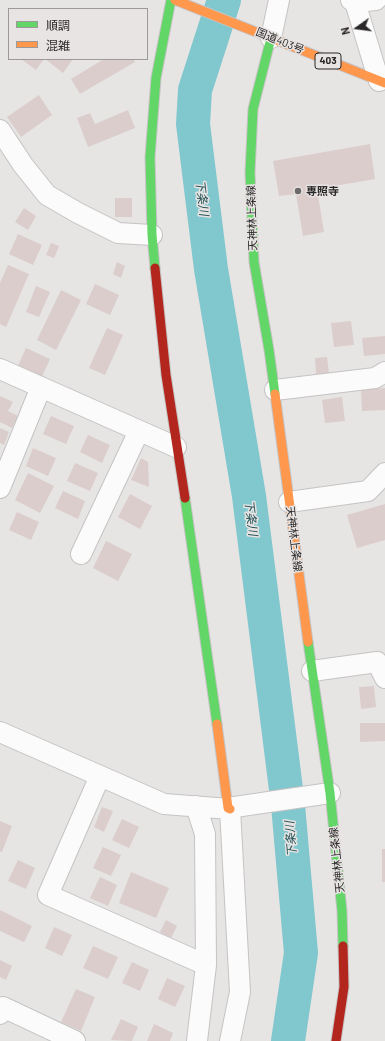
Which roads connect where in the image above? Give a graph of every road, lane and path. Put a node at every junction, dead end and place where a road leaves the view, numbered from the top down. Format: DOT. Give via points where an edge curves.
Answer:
graph roads {
  1 [pos="171,0"];
  2 [pos="175,0"];
  3 [pos="279,0"];
  4 [pos="376,0"];
  5 [pos="353,1"];
  6 [pos="271,38"];
  7 [pos="382,82"];
  8 [pos="0,130"];
  9 [pos="152,235"];
  10 [pos="0,369"];
  11 [pos="385,372"];
  12 [pos="42,387"];
  13 [pos="275,390"];
  14 [pos="139,430"];
  15 [pos="176,447"];
  16 [pos="385,473"];
  17 [pos="0,488"];
  18 [pos="289,502"];
  19 [pos="81,554"];
  20 [pos="312,671"];
  21 [pos="385,678"];
  22 [pos="0,732"];
  23 [pos="100,776"];
  24 [pos="330,793"];
  25 [pos="196,806"];
  26 [pos="231,808"];
  27 [pos="206,965"];
  28 [pos="0,1014"];
  29 [pos="75,1041"];
  30 [pos="196,1041"];
  31 [pos="230,1041"];
  32 [pos="336,1041"];
  1 -- 9 [label="main road" via="155,86 150,157"];
  2 -- 6 [label="main road, 国道403号 / 403"];
  3 -- 6 [label="street"];
  4 -- 5 [label="street"];
  5 -- 7 [label="street"];
  6 -- 7 [label="main road, 国道403号 / 403"];
  6 -- 13 [label="main road, 天神林上条線" via="254,109 250,173 254,262"];
  8 -- 9 [label="street" via="47,195 118,233"];
  9 -- 15 [label="main road"];
  10 -- 12 [label="street"];
  11 -- 13 [label="street" via="375,378"];
  12 -- 14 [label="street"];
  12 -- 17 [label="street"];
  13 -- 18 [label="main road, 天神林上条線"];
  14 -- 15 [label="street"];
  14 -- 19 [label="street"];
  15 -- 26 [label="main road"];
  16 -- 18 [label="street" via="368,491"];
  18 -- 20 [label="main road, 天神林上条線"];
  20 -- 21 [label="street" via="377,662"];
  20 -- 24 [label="main road, 天神林上条線"];
  22 -- 23 [label="street"];
  23 -- 25 [label="street" via="164,804"];
  23 -- 27 [label="street" via="48,895"];
  24 -- 26 [label="street"];
  24 -- 32 [label="main road, 天神林上条線" via="342,919 344,987"];
  25 -- 26 [label="street"];
  25 -- 27 [label="street" via="205,834"];
  26 -- 31 [label="street" via="240,992"];
  27 -- 30 [label="street"];
  28 -- 29 [label="street" via="3,1007"];
}
